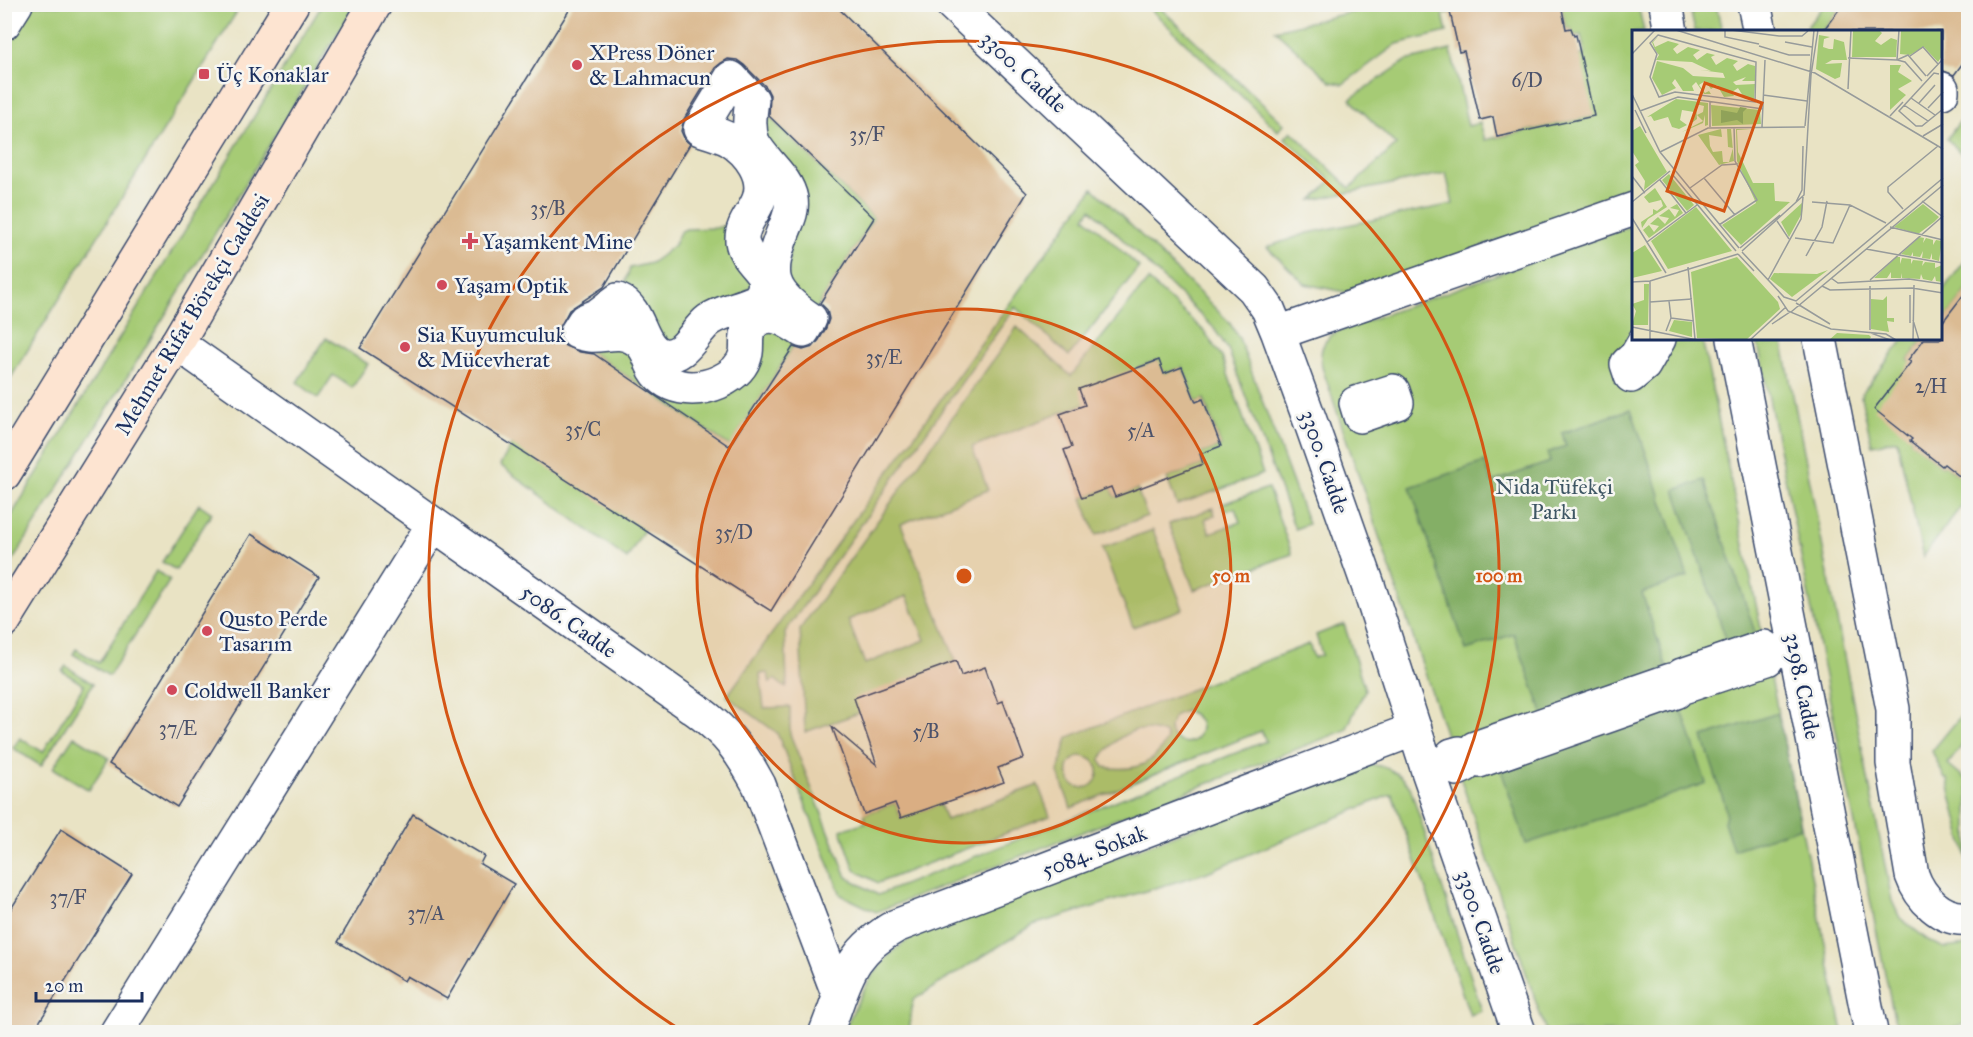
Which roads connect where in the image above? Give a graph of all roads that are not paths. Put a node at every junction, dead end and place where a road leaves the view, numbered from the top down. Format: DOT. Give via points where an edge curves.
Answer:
graph roads {
  1 [pos="16,4"];
  2 [pos="292,4"];
  3 [pos="375,4"];
  4 [pos="952,4"];
  5 [pos="1666,4"];
  6 [pos="1754,4"];
  7 [pos="4,23"];
  8 [pos="1671,30"];
  9 [pos="1760,30"];
  10 [pos="1632,210"];
  11 [pos="577,332"];
  12 [pos="1278,333"];
  13 [pos="1645,340"];
  14 [pos="1658,340"];
  15 [pos="1734,340"];
  16 [pos="1820,340"];
  17 [pos="177,344"];
  18 [pos="4,474"];
  19 [pos="433,525"];
  20 [pos="4,621"];
  21 [pos="1415,729"];
  22 [pos="1466,758"];
  23 [pos="1968,918"];
  24 [pos="839,996"];
  25 [pos="117,1032"];
  26 [pos="826,1032"];
  27 [pos="1519,1032"];
  28 [pos="1871,1032"];
  1 -- 7 [label="street"];
  2 -- 18 [label="main road"];
  3 -- 17 [label="main road, Mehmet Rifat Börekçi Caddesi"];
  4 -- 12 [label="street, 3300. Cadde" via="1254,289"];
  5 -- 8 [label="street"];
  6 -- 9 [label="street"];
  10 -- 12 [label="street"];
  11 -- 11 [label="street" via="584,321 618,300 629,306 653,349 660,354 672,354 680,352 706,321 754,302 763,292 764,276 748,257 742,239 744,226 760,197 759,174 741,148 700,129 731,78 753,100 750,135 791,197 791,214 772,265 780,294 810,319 803,331 774,315 758,320 751,325 746,354 735,373 701,388 687,389 662,377 646,349 634,338 619,333 592,337"];
  12 -- 21 [label="street, 3300. Cadde"];
  13 -- 14 [label="street" via="1627,364 1631,376 1644,365"];
  15 -- 28 [label="street, 3298. Cadde"];
  16 -- 23 [label="street" via="1893,709 1893,763 1912,875 1916,887 1931,905 1951,916"];
  17 -- 19 [label="street, 5086. Cadde"];
  17 -- 20 [label="main road, Mehmet Rifat Börekçi Caddesi"];
  19 -- 24 [label="street, 5086. Cadde" via="728,736 759,784"];
  19 -- 25 [label="street"];
  21 -- 24 [label="street, 5084. Sokak" via="896,926 866,947"];
  21 -- 27 [label="street, 3300. Cadde"];
  22 -- 22 [label="street" via="1475,748 1671,680 1676,693"];
  24 -- 26 [label="street, 5084. Sokak"];
}
